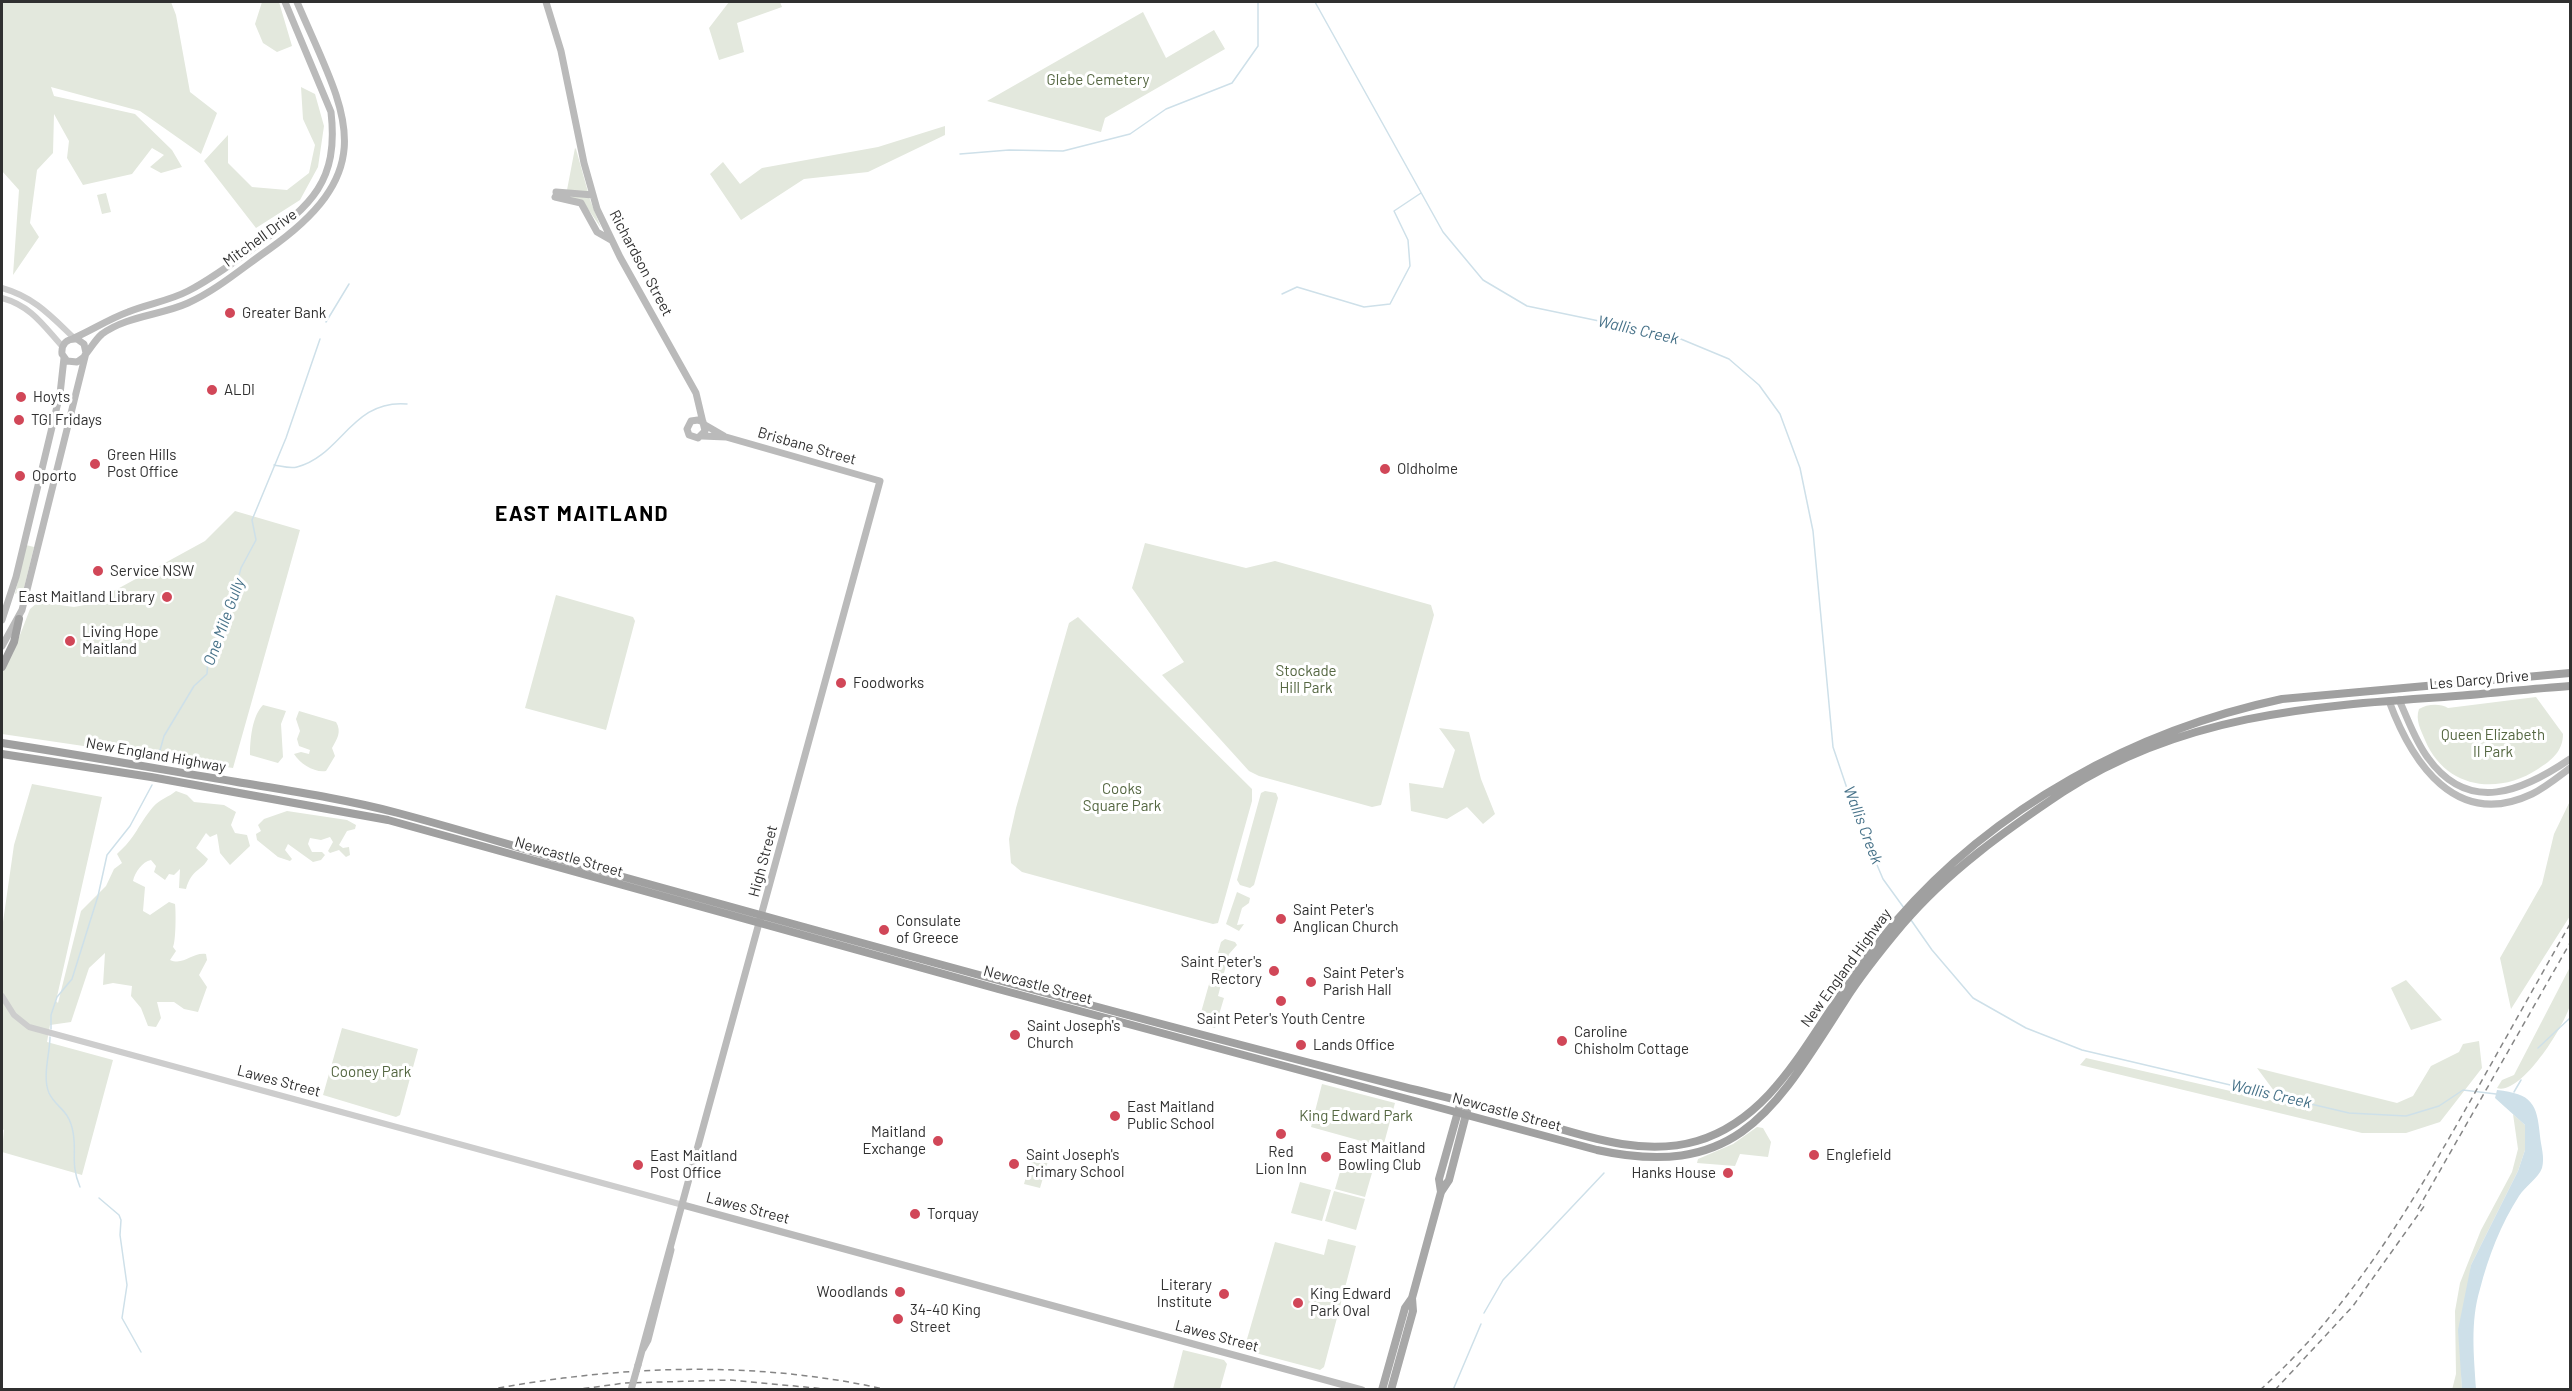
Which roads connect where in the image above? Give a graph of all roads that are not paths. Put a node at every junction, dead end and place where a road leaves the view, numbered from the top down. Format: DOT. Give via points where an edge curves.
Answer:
graph roads {
  1 [pos="285,2"];
  2 [pos="297,2"];
  3 [pos="546,2"];
  4 [pos="593,195"];
  5 [pos="611,240"];
  6 [pos="2,288"];
  7 [pos="2,298"];
  8 [pos="74,338"];
  9 [pos="62,346"];
  10 [pos="85,356"];
  11 [pos="64,358"];
  12 [pos="698,406"];
  13 [pos="692,420"];
  14 [pos="704,424"];
  15 [pos="702,436"];
  16 [pos="726,437"];
  17 [pos="880,482"];
  18 [pos="19,619"];
  19 [pos="2,620"];
  20 [pos="2,646"];
  21 [pos="2,667"];
  22 [pos="2571,673"];
  23 [pos="2571,686"];
  24 [pos="2398,687"];
  25 [pos="2388,688"];
  26 [pos="2394,700"];
  27 [pos="2,743"];
  28 [pos="2,754"];
  29 [pos="2571,759"];
  30 [pos="2571,768"];
  31 [pos="2514,790"];
  32 [pos="304,798"];
  33 [pos="2517,799"];
  34 [pos="564,861"];
  35 [pos="574,864"];
  36 [pos="578,873"];
  37 [pos="591,877"];
  38 [pos="1919,902"];
  39 [pos="761,920"];
  40 [pos="1891,933"];
  41 [pos="986,976"];
  42 [pos="1006,982"];
  43 [pos="1010,992"];
  44 [pos="2,996"];
  45 [pos="1029,997"];
  46 [pos="1314,1064"];
  47 [pos="1319,1075"];
  48 [pos="1465,1102"];
  49 [pos="1754,1109"];
  50 [pos="1462,1113"];
  51 [pos="1761,1118"];
  52 [pos="1599,1139"];
  53 [pos="1597,1150"];
  54 [pos="682,1205"];
  55 [pos="1412,1298"];
  56 [pos="631,1389"];
  57 [pos="1362,1389"];
  58 [pos="1382,1389"];
  59 [pos="1391,1389"];
  1 -- 8 [label="main road, Mitchell Drive" via="331,112 333,132 328,166 314,196 290,222 198,286 126,312"];
  2 -- 10 [label="main road, Mitchell Drive" via="342,111 344,160 336,183 309,219 219,285 188,303 107,331"];
  3 -- 4 [label="main road, Richardson Street"];
  4 -- 5 [label="main road, Richardson Street"];
  4 -- 5 [label="main road" via="555,194 581,203 597,232"];
  5 -- 12 [label="main road, Richardson Street" via="694,389"];
  6 -- 8 [label="street" via="44,308"];
  7 -- 9 [label="street" via="33,313"];
  8 -- 9 [label="main road"];
  8 -- 10 [label="main road" via="84,344"];
  9 -- 11 [label="main road"];
  10 -- 11 [label="main road" via="75,363"];
  10 -- 18 [label="main road, Mitchell Drive"];
  11 -- 19 [label="main road" via="62,387"];
  12 -- 13 [label="main road"];
  12 -- 14 [label="main road, Richardson Street"];
  13 -- 14 [label="main road"];
  13 -- 15 [label="main road" via="687,425 689,435"];
  14 -- 15 [label="main road"];
  14 -- 16 [label="main road, Brisbane Street"];
  15 -- 16 [label="main road, Brisbane Street"];
  16 -- 17 [label="main road, Brisbane Street"];
  17 -- 39 [label="main road, High Street"];
  18 -- 20 [label="main road, Mitchell Drive"];
  18 -- 21 [label="highway"];
  22 -- 24 [label="highway, Les Darcy Drive"];
  23 -- 26 [label="highway, Les Darcy Drive"];
  24 -- 25 [label="highway, New England Highway"];
  24 -- 26 [label="highway"];
  25 -- 26 [label="highway"];
  25 -- 38 [label="highway, New England Highway" via="2316,694 2246,707 2141,744 2077,775 2020,812 1978,843"];
  26 -- 31 [label="main road" via="2427,756 2448,778 2462,787 2487,793"];
  26 -- 33 [label="main road" via="2413,753 2435,781 2471,800 2492,803"];
  26 -- 38 [label="highway, New England Highway" via="2347,702 2250,717 2128,759 2081,781 2015,825"];
  27 -- 32 [label="highway, New England Highway"];
  28 -- 32 [label="highway, New England Highway"];
  29 -- 31 [label="main road"];
  30 -- 33 [label="main road"];
  31 -- 33 [label="main road"];
  32 -- 34 [label="highway, Newcastle Street" via="391,811"];
  32 -- 36 [label="highway, Newcastle Street"];
  34 -- 35 [label="highway, Newcastle Street"];
  34 -- 36 [label="highway"];
  35 -- 37 [label="highway"];
  35 -- 39 [label="highway, Newcastle Street"];
  36 -- 37 [label="highway, Newcastle Street"];
  37 -- 39 [label="highway, Newcastle Street"];
  38 -- 40 [label="highway, New England Highway"];
  39 -- 41 [label="highway, Newcastle Street"];
  39 -- 43 [label="highway, Newcastle Street"];
  39 -- 54 [label="main road, High Street"];
  40 -- 49 [label="highway, New England Highway" via="1795,1063"];
  40 -- 51 [label="highway, New England Highway" via="1792,1083"];
  41 -- 42 [label="highway, Newcastle Street"];
  41 -- 43 [label="highway"];
  42 -- 45 [label="highway"];
  42 -- 46 [label="highway, Newcastle Street"];
  43 -- 45 [label="highway, Newcastle Street"];
  44 -- 54 [label="street, Lawes Street" via="21,1022 44,1031"];
  45 -- 47 [label="highway, Newcastle Street"];
  46 -- 47 [label="highway"];
  46 -- 48 [label="highway, Newcastle Street"];
  47 -- 50 [label="highway, Newcastle Street"];
  48 -- 50 [label="main road"];
  48 -- 52 [label="highway, Newcastle Street"];
  49 -- 51 [label="highway"];
  49 -- 52 [label="highway, Newcastle Street" via="1727,1128 1682,1144 1635,1146"];
  50 -- 53 [label="highway, Newcastle Street"];
  50 -- 55 [label="main road" via="1449,1180 1441,1192"];
  51 -- 53 [label="highway, Newcastle Street" via="1720,1144 1689,1154 1662,1158"];
  52 -- 53 [label="highway"];
  54 -- 56 [label="main road, High Street, bridge"];
  54 -- 57 [label="main road, Lawes Street"];
  55 -- 58 [label="main road" via="1405,1308"];
  55 -- 59 [label="main road" via="1413,1311"];
}
